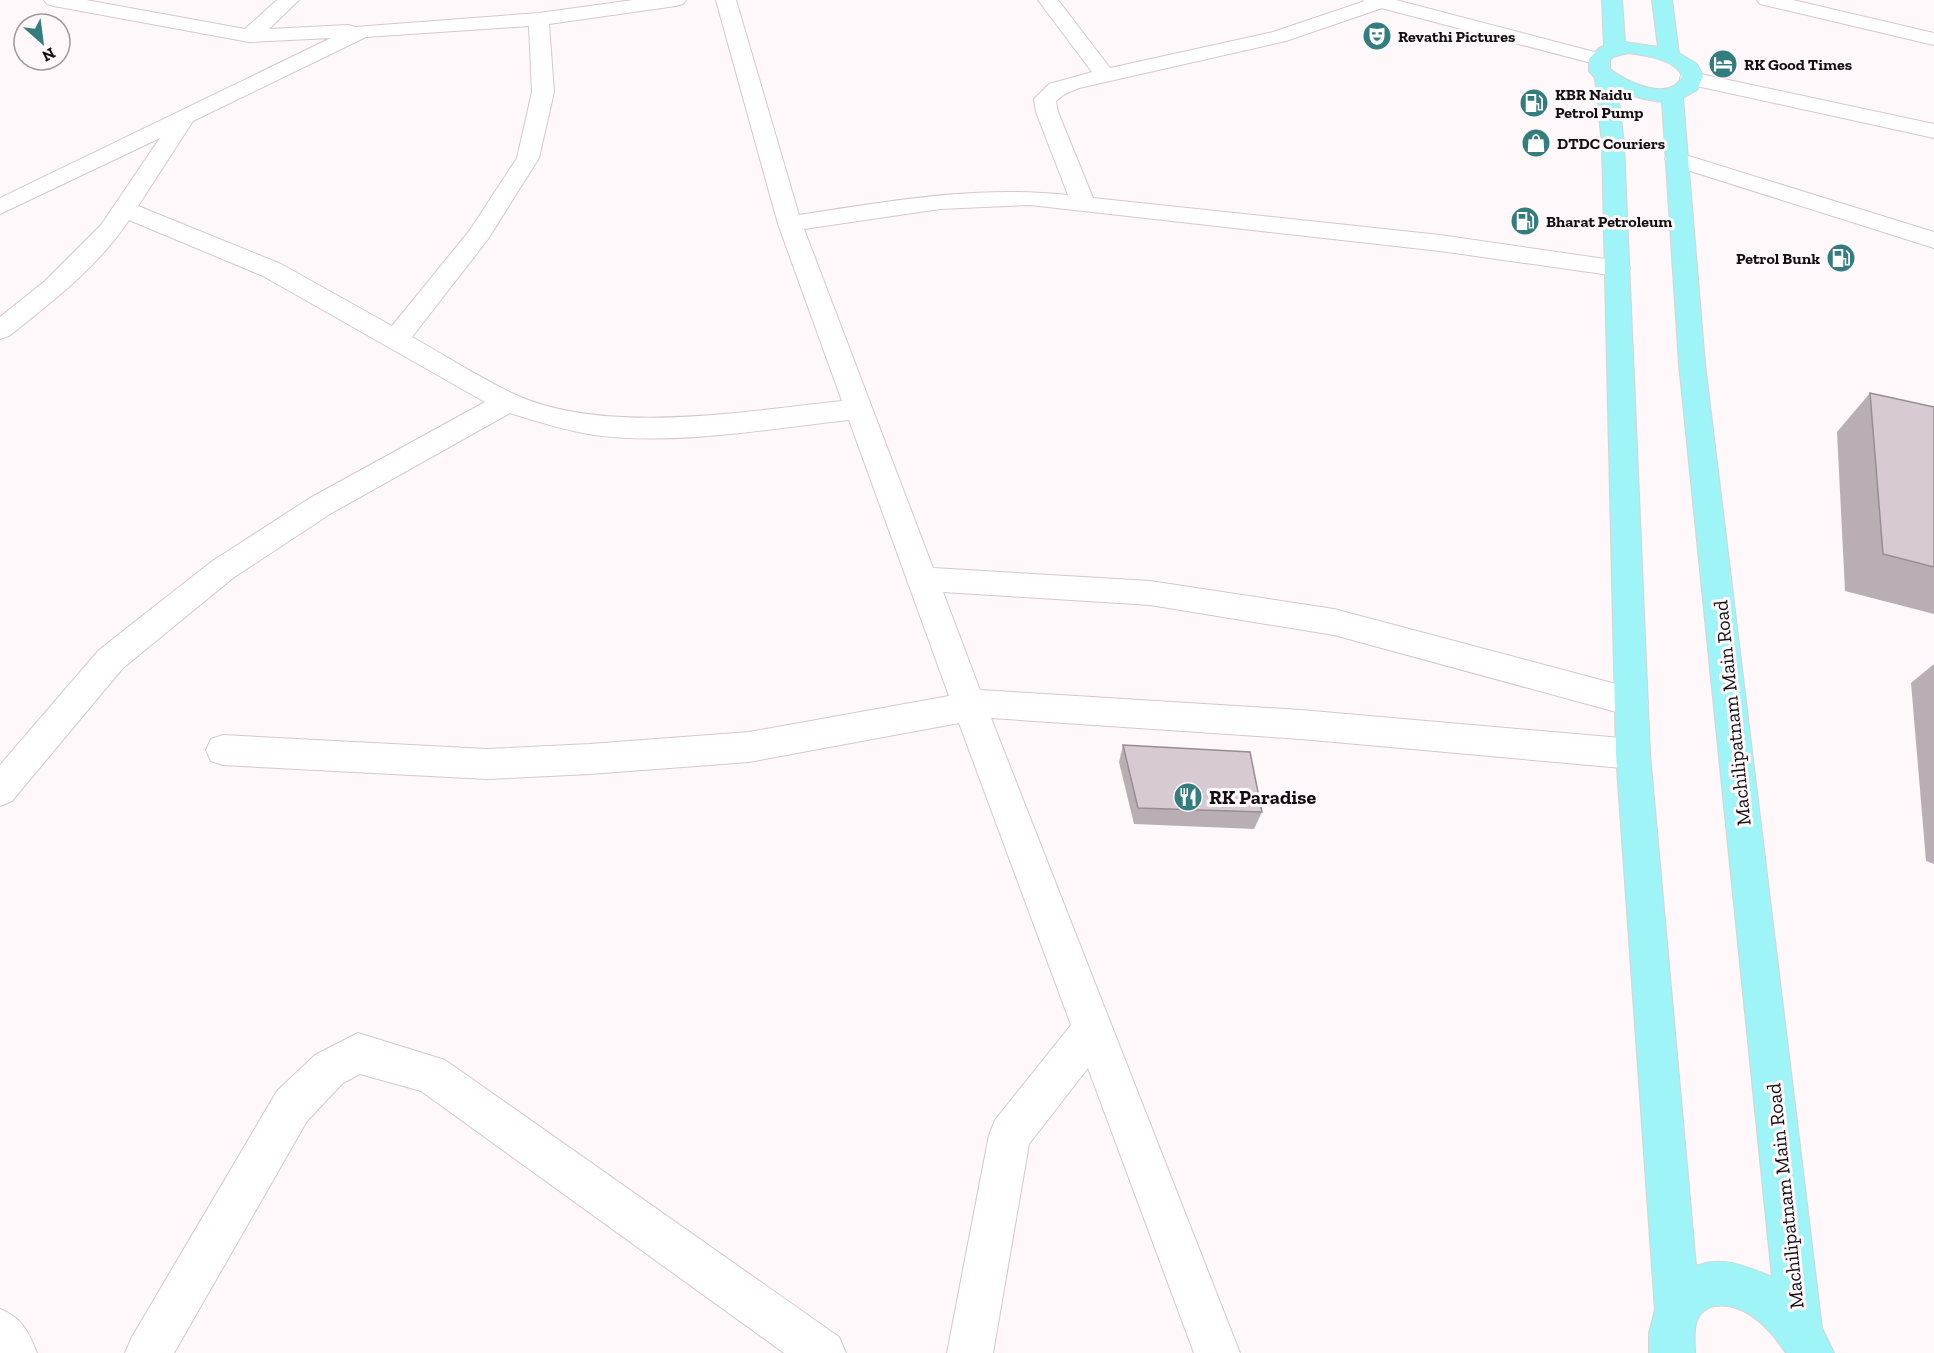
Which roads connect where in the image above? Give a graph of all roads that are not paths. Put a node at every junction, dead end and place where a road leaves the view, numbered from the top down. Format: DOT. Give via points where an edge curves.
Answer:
graph roads {
  1 [pos="54,0"];
  2 [pos="289,0"];
  3 [pos="676,0"];
  4 [pos="726,0"];
  5 [pos="1048,0"];
  6 [pos="1612,0"];
  7 [pos="1662,0"];
  8 [pos="1767,0"];
  9 [pos="1377,1"];
  10 [pos="133,7"];
  11 [pos="539,19"];
  12 [pos="362,30"];
  13 [pos="249,36"];
  14 [pos="1934,39"];
  15 [pos="1669,56"];
  16 [pos="1607,62"];
  17 [pos="1105,76"];
  18 [pos="1682,85"];
  19 [pos="185,117"];
  20 [pos="1934,131"];
  21 [pos="1676,159"];
  22 [pos="1083,203"];
  23 [pos="0,207"];
  24 [pos="124,209"];
  25 [pos="790,224"];
  26 [pos="1934,240"];
  27 [pos="1617,268"];
  28 [pos="0,330"];
  29 [pos="397,338"];
  30 [pos="507,402"];
  31 [pos="859,409"];
  32 [pos="922,579"];
  33 [pos="1631,702"];
  34 [pos="969,705"];
  35 [pos="223,750"];
  36 [pos="1633,754"];
  37 [pos="0,790"];
  38 [pos="1093,1029"];
  39 [pos="1677,1308"];
  40 [pos="0,1332"];
  41 [pos="1806,1343"];
  42 [pos="14,1353"];
  43 [pos="148,1353"];
  44 [pos="824,1353"];
  45 [pos="970,1353"];
  46 [pos="1217,1353"];
  47 [pos="1672,1353"];
  1 -- 10 [label="street"];
  2 -- 13 [label="street"];
  3 -- 11 [label="street"];
  4 -- 25 [label="street"];
  5 -- 17 [label="street"];
  6 -- 16 [label="main road"];
  7 -- 15 [label="main road"];
  8 -- 14 [label="street"];
  9 -- 16 [label="street"];
  9 -- 17 [label="street" via="1279,37"];
  10 -- 13 [label="street"];
  11 -- 12 [label="street"];
  11 -- 29 [label="street" via="543,92 528,158 479,234"];
  12 -- 13 [label="street"];
  12 -- 19 [label="street"];
  15 -- 16 [label="main road" via="1642,48"];
  15 -- 18 [label="main road" via="1689,70"];
  16 -- 18 [label="main road" via="1616,84 1644,93"];
  16 -- 27 [label="main road"];
  17 -- 22 [label="street" via="1065,86 1045,99"];
  18 -- 20 [label="street"];
  18 -- 21 [label="main road, Machilipatnam Main Road"];
  19 -- 23 [label="street"];
  19 -- 24 [label="street"];
  21 -- 26 [label="street"];
  21 -- 41 [label="main road, Machilipatnam Main Road" via="1692,364"];
  22 -- 25 [label="street" via="984,197 933,201"];
  22 -- 27 [label="street" via="1440,243"];
  24 -- 28 [label="street" via="110,230 54,287"];
  24 -- 29 [label="street" via="272,270"];
  25 -- 31 [label="street"];
  27 -- 33 [label="main road"];
  29 -- 30 [label="street"];
  30 -- 31 [label="street" via="555,418 596,425 681,428"];
  30 -- 37 [label="street" via="320,506 222,570 111,659"];
  31 -- 32 [label="street"];
  32 -- 33 [label="street" via="1150,593 1334,622"];
  32 -- 34 [label="street"];
  33 -- 36 [label="main road"];
  34 -- 35 [label="street" via="748,747 590,759 487,764"];
  34 -- 36 [label="street" via="1124,711"];
  34 -- 38 [label="street"];
  36 -- 39 [label="main road"];
  38 -- 45 [label="street" via="1010,1135"];
  38 -- 46 [label="street"];
  39 -- 41 [label="main road, Machilipatnam Main Road" via="1690,1292 1709,1284 1732,1285 1756,1293 1780,1310"];
  39 -- 47 [label="main road" via="1671,1329"];
  40 -- 42 [label="street"];
  43 -- 44 [label="street" via="292,1106 329,1069 358,1053 431,1074"];
}
